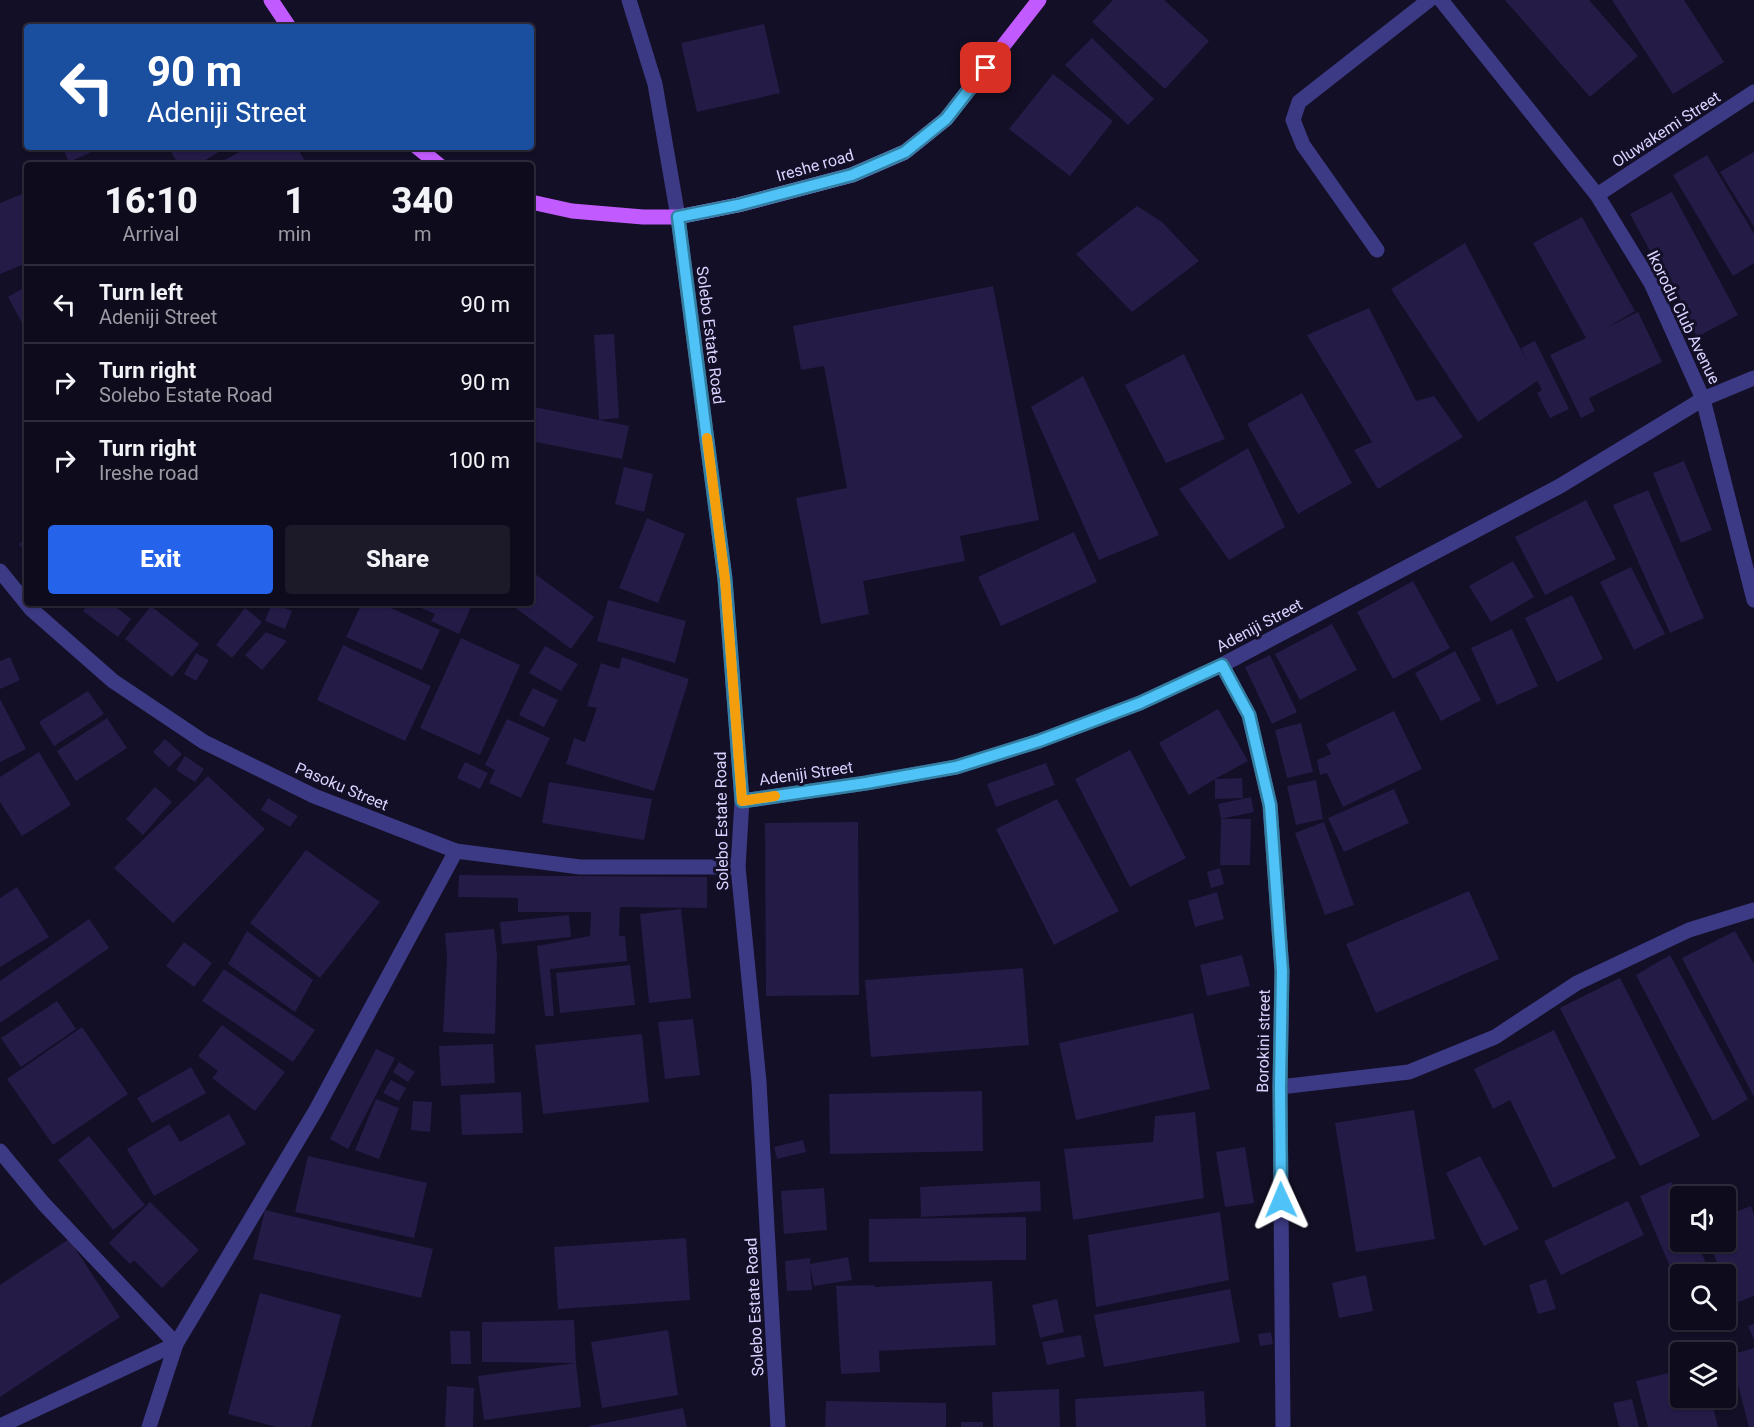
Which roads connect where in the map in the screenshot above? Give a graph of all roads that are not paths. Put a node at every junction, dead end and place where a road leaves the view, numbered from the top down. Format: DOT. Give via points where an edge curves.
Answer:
graph roads {
  1 [pos="272,0"];
  2 [pos="629,0"];
  3 [pos="1039,0"];
  4 [pos="1429,0"];
  5 [pos="1441,0"];
  6 [pos="287,24"];
  7 [pos="1754,92"];
  8 [pos="421,150"];
  9 [pos="435,162"];
  10 [pos="1597,195"];
  11 [pos="534,203"];
  12 [pos="678,217"];
  13 [pos="1377,250"];
  14 [pos="1754,378"];
  15 [pos="1703,399"];
  16 [pos="0,571"];
  17 [pos="24,600"];
  18 [pos="1754,600"];
  19 [pos="29,606"];
  20 [pos="1222,665"];
  21 [pos="742,801"];
  22 [pos="456,851"];
  23 [pos="738,867"];
  24 [pos="1754,910"];
  25 [pos="1280,1087"];
  26 [pos="0,1150"];
  27 [pos="176,1344"];
  28 [pos="0,1426"];
  29 [pos="149,1427"];
  30 [pos="778,1427"];
  31 [pos="1283,1427"];
  1 -- 6 [label="main road"];
  2 -- 12 [label="street, Solebo Estate Road" via="655,84"];
  3 -- 12 [label="main road, Ireshe road" via="946,119 905,152 852,175"];
  4 -- 13 [label="street" via="1299,102 1293,120 1303,145"];
  5 -- 10 [label="street, Ikorodu Club Avenue"];
  7 -- 10 [label="street, Oluwakemi Street"];
  8 -- 9 [label="main road"];
  10 -- 15 [label="street, Ikorodu Club Avenue" via="1651,283"];
  11 -- 12 [label="main road, Ireshe road" via="572,211"];
  12 -- 21 [label="street, Solebo Estate Road" via="725,579"];
  14 -- 15 [label="street, Adeniji Street"];
  15 -- 18 [label="street, Ikorodu Club Avenue"];
  15 -- 20 [label="street, Adeniji Street" via="1560,486"];
  16 -- 17 [label="street, Pasoku Street"];
  19 -- 22 [label="street, Pasoku Street" via="113,681 204,742 314,796"];
  20 -- 21 [label="street, Adeniji Street" via="1140,703 956,767"];
  20 -- 25 [label="street, Borokini street" via="1249,715 1270,805 1282,971"];
  21 -- 23 [label="street, Solebo Estate Road"];
  22 -- 23 [label="street, Pasoku Street" via="580,867"];
  22 -- 27 [label="street" via="316,1110"];
  23 -- 30 [label="street, Solebo Estate Road" via="759,1082"];
  24 -- 25 [label="street" via="1689,930 1576,983 1495,1037 1409,1072"];
  25 -- 31 [label="street, Borokini street"];
  26 -- 27 [label="street" via="43,1203"];
  27 -- 28 [label="street"];
  27 -- 29 [label="street"];
}
